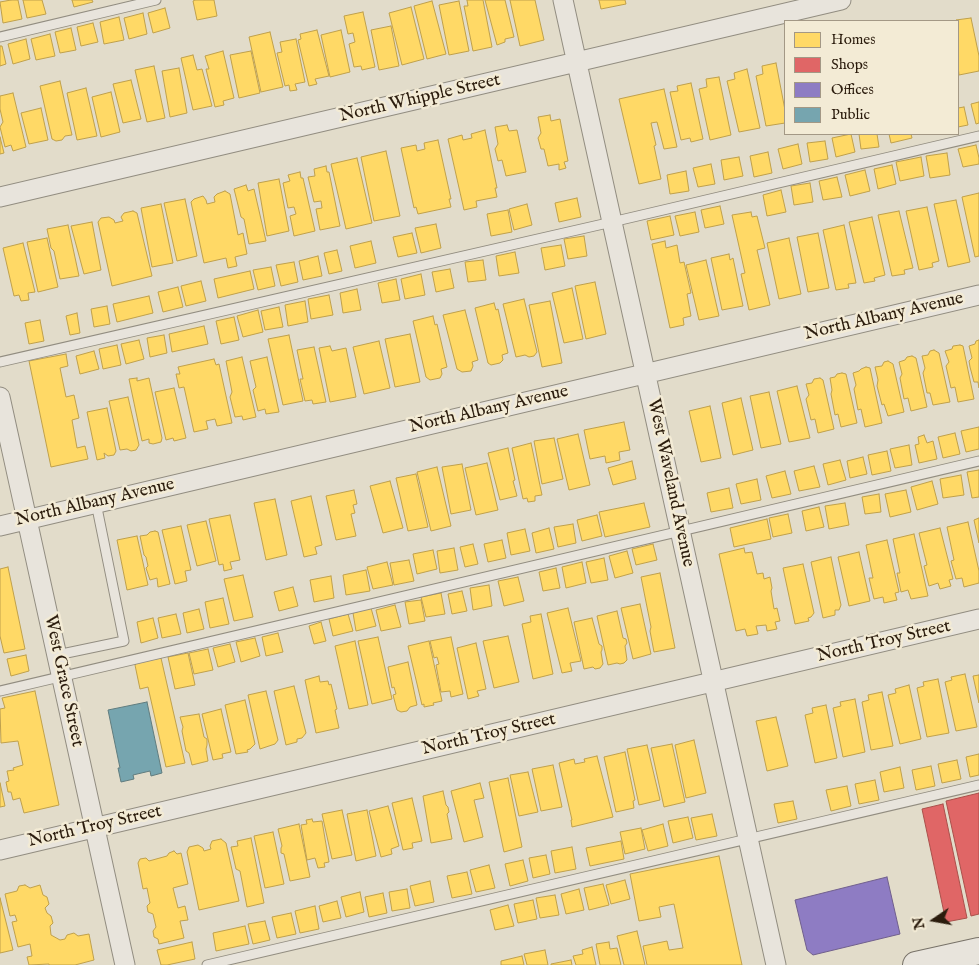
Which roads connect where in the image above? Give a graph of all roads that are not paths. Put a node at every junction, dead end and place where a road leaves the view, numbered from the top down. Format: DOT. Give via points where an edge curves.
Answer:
graph roads {
  1 [pos="156,0"];
  2 [pos="563,0"];
  3 [pos="841,0"];
  4 [pos="0,37"];
  5 [pos="577,62"];
  6 [pos="979,136"];
  7 [pos="0,197"];
  8 [pos="612,222"];
  9 [pos="979,295"];
  10 [pos="0,362"];
  11 [pos="646,373"];
  12 [pos="0,397"];
  13 [pos="979,461"];
  14 [pos="96,503"];
  15 [pos="27,519"];
  16 [pos="0,526"];
  17 [pos="680,531"];
  18 [pos="979,619"];
  19 [pos="57,655"];
  20 [pos="62,677"];
  21 [pos="714,682"];
  22 [pos="0,691"];
  23 [pos="979,785"];
  24 [pos="95,828"];
  25 [pos="748,839"];
  26 [pos="0,850"];
  27 [pos="979,950"];
  28 [pos="125,965"];
  29 [pos="207,965"];
  30 [pos="776,965"];
  31 [pos="916,965"];
  1 -- 4 [label="lane"];
  2 -- 5 [label="street, West Waveland Avenue"];
  3 -- 5 [label="street, North Whipple Street"];
  5 -- 7 [label="street, North Whipple Street"];
  5 -- 8 [label="street, West Waveland Avenue"];
  6 -- 8 [label="lane"];
  8 -- 10 [label="lane"];
  8 -- 11 [label="street, West Waveland Avenue"];
  9 -- 11 [label="street, North Albany Avenue"];
  11 -- 14 [label="street, North Albany Avenue"];
  11 -- 17 [label="street, West Waveland Avenue"];
  12 -- 15 [label="street, West Grace Street"];
  13 -- 17 [label="lane"];
  14 -- 15 [label="street, North Albany Avenue"];
  14 -- 19 [label="lane" via="124,641"];
  15 -- 16 [label="street, North Albany Avenue"];
  15 -- 19 [label="street, West Grace Street"];
  17 -- 20 [label="lane"];
  17 -- 21 [label="street, West Waveland Avenue"];
  18 -- 21 [label="street, North Troy Street"];
  19 -- 20 [label="street, West Grace Street"];
  20 -- 22 [label="lane"];
  20 -- 24 [label="street, West Grace Street"];
  21 -- 24 [label="street, North Troy Street"];
  21 -- 25 [label="street, West Waveland Avenue"];
  23 -- 25 [label="lane"];
  24 -- 26 [label="street, North Troy Street"];
  24 -- 28 [label="street, West Grace Street"];
  25 -- 29 [label="lane"];
  25 -- 30 [label="street, West Waveland Avenue"];
  27 -- 31 [label="main road"];
}
